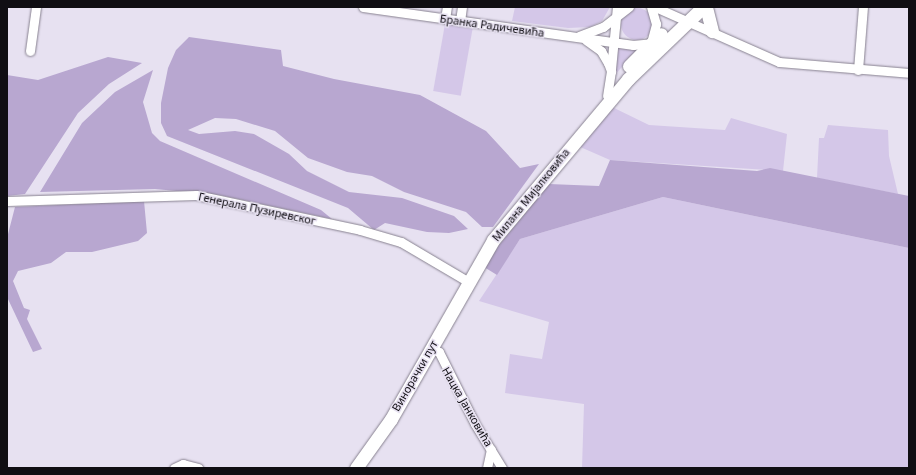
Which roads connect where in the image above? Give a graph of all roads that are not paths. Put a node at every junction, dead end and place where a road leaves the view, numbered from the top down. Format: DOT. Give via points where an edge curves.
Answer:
graph roads {
  1 [pos="36,7"];
  2 [pos="364,7"];
  3 [pos="447,7"];
  4 [pos="462,7"];
  5 [pos="617,7"];
  6 [pos="629,7"];
  7 [pos="651,7"];
  8 [pos="655,7"];
  9 [pos="863,7"];
  10 [pos="695,13"];
  11 [pos="445,19"];
  12 [pos="616,20"];
  13 [pos="460,21"];
  14 [pos="712,31"];
  15 [pos="672,36"];
  16 [pos="578,38"];
  17 [pos="614,43"];
  18 [pos="651,43"];
  19 [pos="633,45"];
  20 [pos="30,51"];
  21 [pos="639,68"];
  22 [pos="858,70"];
  23 [pos="611,71"];
  24 [pos="909,73"];
  25 [pos="607,96"];
  26 [pos="598,112"];
  27 [pos="7,201"];
  28 [pos="469,282"];
  29 [pos="431,348"];
  30 [pos="491,449"];
  31 [pos="174,468"];
  32 [pos="198,468"];
  33 [pos="356,468"];
  34 [pos="487,468"];
  35 [pos="502,468"];
  1 -- 20 [label="street"];
  2 -- 11 [label="street, Бранка Радичевића"];
  3 -- 11 [label="street"];
  4 -- 13 [label="street"];
  5 -- 12 [label="street"];
  6 -- 12 [label="street"];
  7 -- 18 [label="street" via="656,24"];
  8 -- 10 [label="street"];
  9 -- 22 [label="street"];
  10 -- 14 [label="street"];
  10 -- 14 [label="street"];
  10 -- 15 [label="street, Милана Мијалковића"];
  10 -- 18 [label="street, Милана Мијалковића"];
  11 -- 13 [label="street, Бранка Радичевића"];
  12 -- 16 [label="street"];
  12 -- 17 [label="street"];
  12 -- 19 [label="street" via="624,38"];
  13 -- 16 [label="street, Бранка Радичевића"];
  14 -- 22 [label="street" via="779,62"];
  15 -- 18 [label="street"];
  15 -- 21 [label="street, Милана Мијалковића"];
  16 -- 17 [label="street, Бранка Радичевића"];
  16 -- 23 [label="street" via="601,51"];
  17 -- 19 [label="street, Бранка Радичевића"];
  17 -- 23 [label="street"];
  18 -- 19 [label="street, Бранка Радичевића"];
  18 -- 21 [label="street"];
  18 -- 25 [label="street, Милана Мијалковића"];
  21 -- 26 [label="street, Милана Мијалковића"];
  22 -- 24 [label="street"];
  23 -- 25 [label="street"];
  25 -- 26 [label="street, Милана Мијалковића"];
  26 -- 28 [label="street, Милана Мијалковића" via="493,240"];
  27 -- 28 [label="street, Генерала Пузиревског" via="196,196 360,230 401,242"];
  28 -- 29 [label="street, Винорачки пут"];
  29 -- 30 [label="street, Нацка Јанковића" via="439,352"];
  29 -- 33 [label="street, Винорачки пут" via="391,419"];
  30 -- 34 [label="street"];
  30 -- 35 [label="street, Нацка Јанковића"];
  31 -- 32 [label="street" via="183,464"];
}
